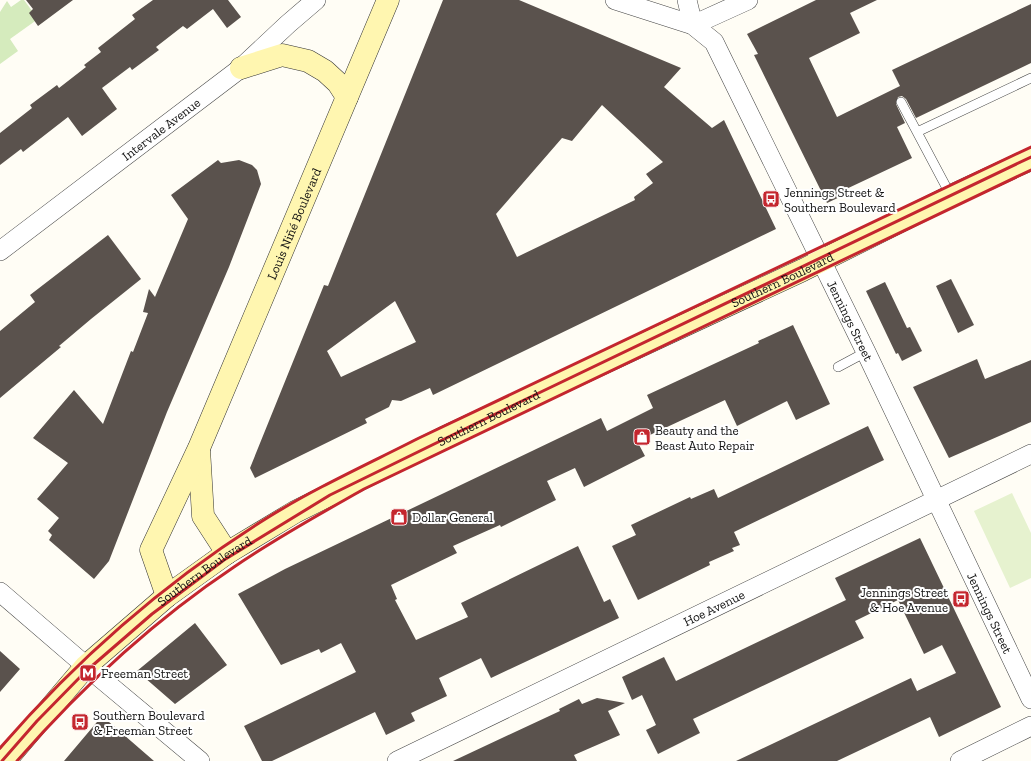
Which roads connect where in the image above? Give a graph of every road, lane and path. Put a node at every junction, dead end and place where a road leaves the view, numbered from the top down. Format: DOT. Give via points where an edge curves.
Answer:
graph roads {
  1 [pos="316,0"];
  2 [pos="388,0"];
  3 [pos="615,0"];
  4 [pos="687,0"];
  5 [pos="748,0"];
  6 [pos="693,25"];
  7 [pos="240,68"];
  8 [pos="1031,78"];
  9 [pos="347,97"];
  10 [pos="901,102"];
  11 [pos="917,132"];
  12 [pos="1031,159"];
  13 [pos="951,196"];
  14 [pos="0,251"];
  15 [pos="820,260"];
  16 [pos="866,352"];
  17 [pos="838,367"];
  18 [pos="199,448"];
  19 [pos="1031,454"];
  20 [pos="935,500"];
  21 [pos="227,554"];
  22 [pos="0,592"];
  23 [pos="167,596"];
  24 [pos="86,666"];
  25 [pos="1031,699"];
  26 [pos="1031,726"];
  27 [pos="5,761"];
  28 [pos="200,761"];
  29 [pos="397,761"];
  30 [pos="960,761"];
  1 -- 7 [label="street, Intervale Avenue"];
  2 -- 9 [label="main road, Louis Niñé Boulevard"];
  3 -- 6 [label="street, Jennings Street"];
  4 -- 6 [label="street"];
  5 -- 6 [label="street"];
  6 -- 15 [label="street, Jennings Street" via="714,42"];
  7 -- 9 [label="main road" via="282,55 308,61 334,79"];
  7 -- 14 [label="street, Intervale Avenue"];
  8 -- 11 [label="lane"];
  9 -- 18 [label="main road, Louis Niñé Boulevard"];
  10 -- 11 [label="lane"];
  11 -- 13 [label="lane"];
  12 -- 13 [label="main road, Southern Boulevard"];
  13 -- 15 [label="main road, Southern Boulevard"];
  15 -- 16 [label="street, Jennings Street"];
  15 -- 21 [label="main road, Southern Boulevard" via="436,441 295,512"];
  16 -- 17 [label="lane"];
  16 -- 20 [label="street, Jennings Street"];
  18 -- 21 [label="main road, Louis Niñé Boulevard" via="203,516"];
  18 -- 23 [label="main road, Louis Niñé Boulevard" via="151,550"];
  19 -- 20 [label="street, Hoe Avenue"];
  20 -- 25 [label="street, Jennings Street"];
  20 -- 29 [label="street, Hoe Avenue"];
  21 -- 23 [label="main road, Southern Boulevard"];
  22 -- 24 [label="street"];
  23 -- 24 [label="main road, Southern Boulevard"];
  24 -- 27 [label="main road, Southern Boulevard"];
  24 -- 28 [label="street"];
  26 -- 30 [label="street"];
}
